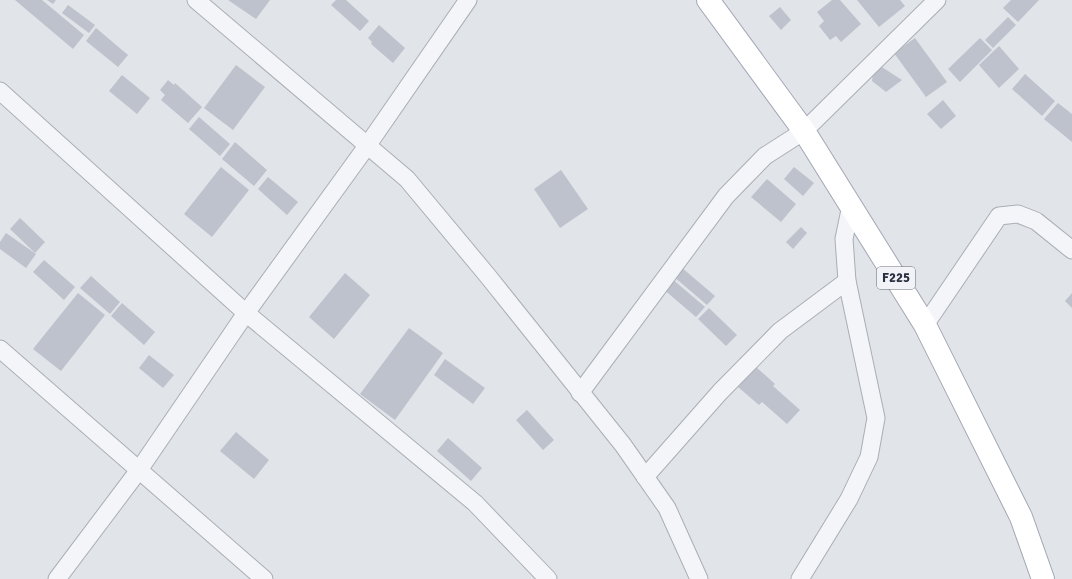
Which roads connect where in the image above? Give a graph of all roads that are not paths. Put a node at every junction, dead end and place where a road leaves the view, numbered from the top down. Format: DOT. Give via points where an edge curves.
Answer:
graph roads {
  1 [pos="196,0"];
  2 [pos="468,0"];
  3 [pos="708,0"];
  4 [pos="937,0"];
  5 [pos="0,92"];
  6 [pos="804,131"];
  7 [pos="367,146"];
  8 [pos="851,205"];
  9 [pos="1072,250"];
  10 [pos="847,281"];
  11 [pos="246,313"];
  12 [pos="925,324"];
  13 [pos="0,349"];
  14 [pos="580,393"];
  15 [pos="139,470"];
  16 [pos="645,477"];
  17 [pos="57,579"];
  18 [pos="264,579"];
  19 [pos="548,579"];
  20 [pos="699,579"];
  21 [pos="800,579"];
  22 [pos="1043,579"];
  1 -- 7 [label="street"];
  2 -- 7 [label="street"];
  3 -- 6 [label="main road, F225"];
  4 -- 6 [label="street"];
  5 -- 11 [label="street"];
  6 -- 8 [label="main road, F225"];
  6 -- 14 [label="street" via="765,156 726,196"];
  7 -- 11 [label="street"];
  7 -- 14 [label="street" via="407,179"];
  8 -- 10 [label="street" via="844,239"];
  8 -- 12 [label="main road, F225"];
  9 -- 12 [label="street" via="1036,221 1018,214 999,216"];
  10 -- 16 [label="street" via="780,331 720,392"];
  10 -- 21 [label="street" via="876,418 869,457 849,499"];
  11 -- 15 [label="street"];
  11 -- 19 [label="street" via="475,502"];
  12 -- 22 [label="main road, F225" via="1021,517"];
  13 -- 15 [label="street"];
  14 -- 16 [label="street" via="623,445"];
  15 -- 17 [label="street"];
  15 -- 18 [label="street"];
  16 -- 20 [label="street" via="667,508"];
}
